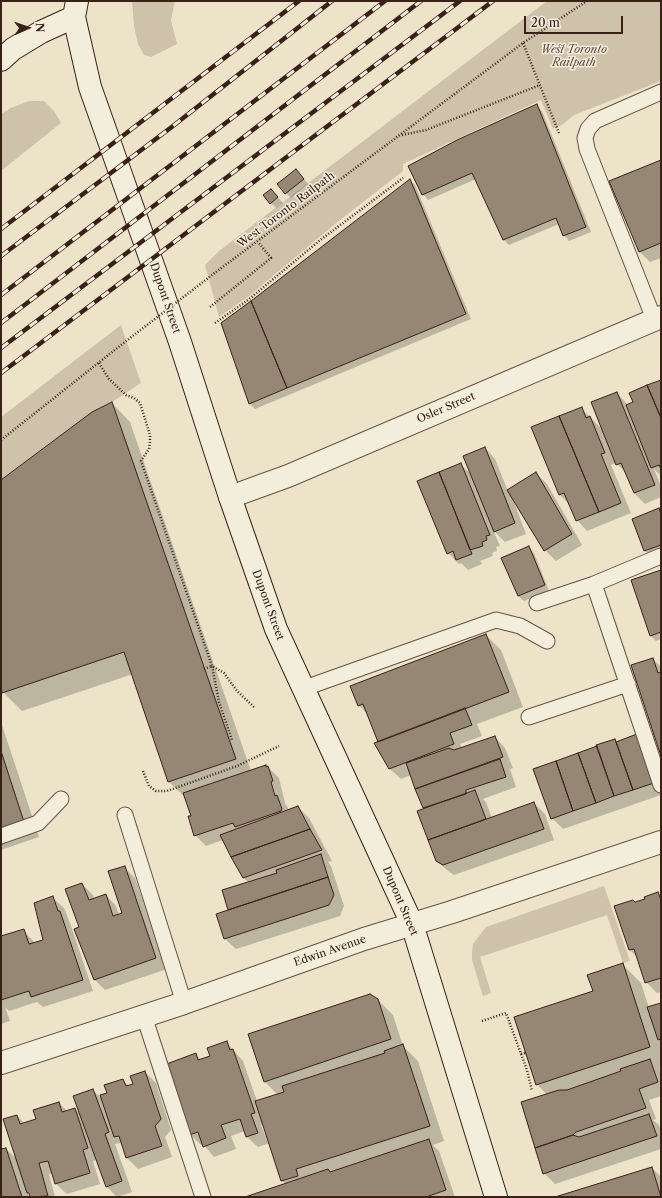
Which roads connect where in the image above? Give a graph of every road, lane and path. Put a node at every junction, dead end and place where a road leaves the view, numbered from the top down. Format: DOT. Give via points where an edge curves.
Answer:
graph roads {
  1 [pos="587,1"];
  2 [pos="76,9"];
  3 [pos="1,60"];
  4 [pos="540,86"];
  5 [pos="661,92"];
  6 [pos="399,135"];
  7 [pos="403,178"];
  8 [pos="258,242"];
  9 [pos="210,307"];
  10 [pos="658,318"];
  11 [pos="215,323"];
  12 [pos="99,363"];
  13 [pos="1,440"];
  14 [pos="230,498"];
  15 [pos="661,556"];
  16 [pos="594,584"];
  17 [pos="538,603"];
  18 [pos="547,641"];
  19 [pos="212,666"];
  20 [pos="204,668"];
  21 [pos="628,684"];
  22 [pos="302,689"];
  23 [pos="254,707"];
  24 [pos="529,717"];
  25 [pos="232,740"];
  26 [pos="279,746"];
  27 [pos="143,771"];
  28 [pos="661,785"];
  29 [pos="61,799"];
  30 [pos="125,816"];
  31 [pos="1,836"];
  32 [pos="661,842"];
  33 [pos="412,924"];
  34 [pos="184,1003"];
  35 [pos="144,1016"];
  36 [pos="482,1021"];
  37 [pos="525,1053"];
  38 [pos="521,1054"];
  39 [pos="1,1064"];
  40 [pos="532,1090"];
  41 [pos="203,1197"];
  42 [pos="496,1197"];
  1 -- 6 [label="path, West Toronto Railpath" via="523,44"];
  2 -- 3 [label="main road" via="13,49"];
  2 -- 14 [label="main road, Dupont Street" via="90,87 180,342"];
  4 -- 6 [label="path" via="426,130"];
  5 -- 10 [label="lane" via="595,121 588,129 586,138 587,149"];
  6 -- 8 [label="path, West Toronto Railpath"];
  7 -- 11 [label="path"];
  8 -- 9 [label="path" via="271,258"];
  8 -- 12 [label="path, West Toronto Railpath, bridge"];
  10 -- 14 [label="main road, Osler Street" via="288,476"];
  12 -- 13 [label="path, West Toronto Railpath"];
  12 -- 19 [label="path" via="109,379 126,395 140,403 150,435 148,449 141,461"];
  14 -- 22 [label="main road, Dupont Street" via="276,629"];
  15 -- 16 [label="lane"];
  16 -- 17 [label="lane"];
  16 -- 21 [label="lane"];
  18 -- 22 [label="lane" via="520,626 496,620"];
  19 -- 20 [label="path"];
  19 -- 23 [label="path" via="224,673 236,691"];
  19 -- 25 [label="path" via="219,702"];
  21 -- 24 [label="lane"];
  21 -- 28 [label="lane"];
  22 -- 33 [label="main road, Dupont Street"];
  26 -- 27 [label="path" via="237,766 167,791 156,791 149,786"];
  29 -- 31 [label="lane" via="38,823"];
  30 -- 34 [label="lane"];
  32 -- 33 [label="main road, Edwin Avenue"];
  33 -- 34 [label="main road, Edwin Avenue"];
  33 -- 42 [label="main road, Dupont Street"];
  34 -- 35 [label="main road, Edwin Avenue"];
  35 -- 39 [label="main road, Edwin Avenue"];
  35 -- 41 [label="lane"];
  36 -- 38 [label="path" via="506,1012"];
  37 -- 38 [label="path"];
  38 -- 40 [label="path"];
}
